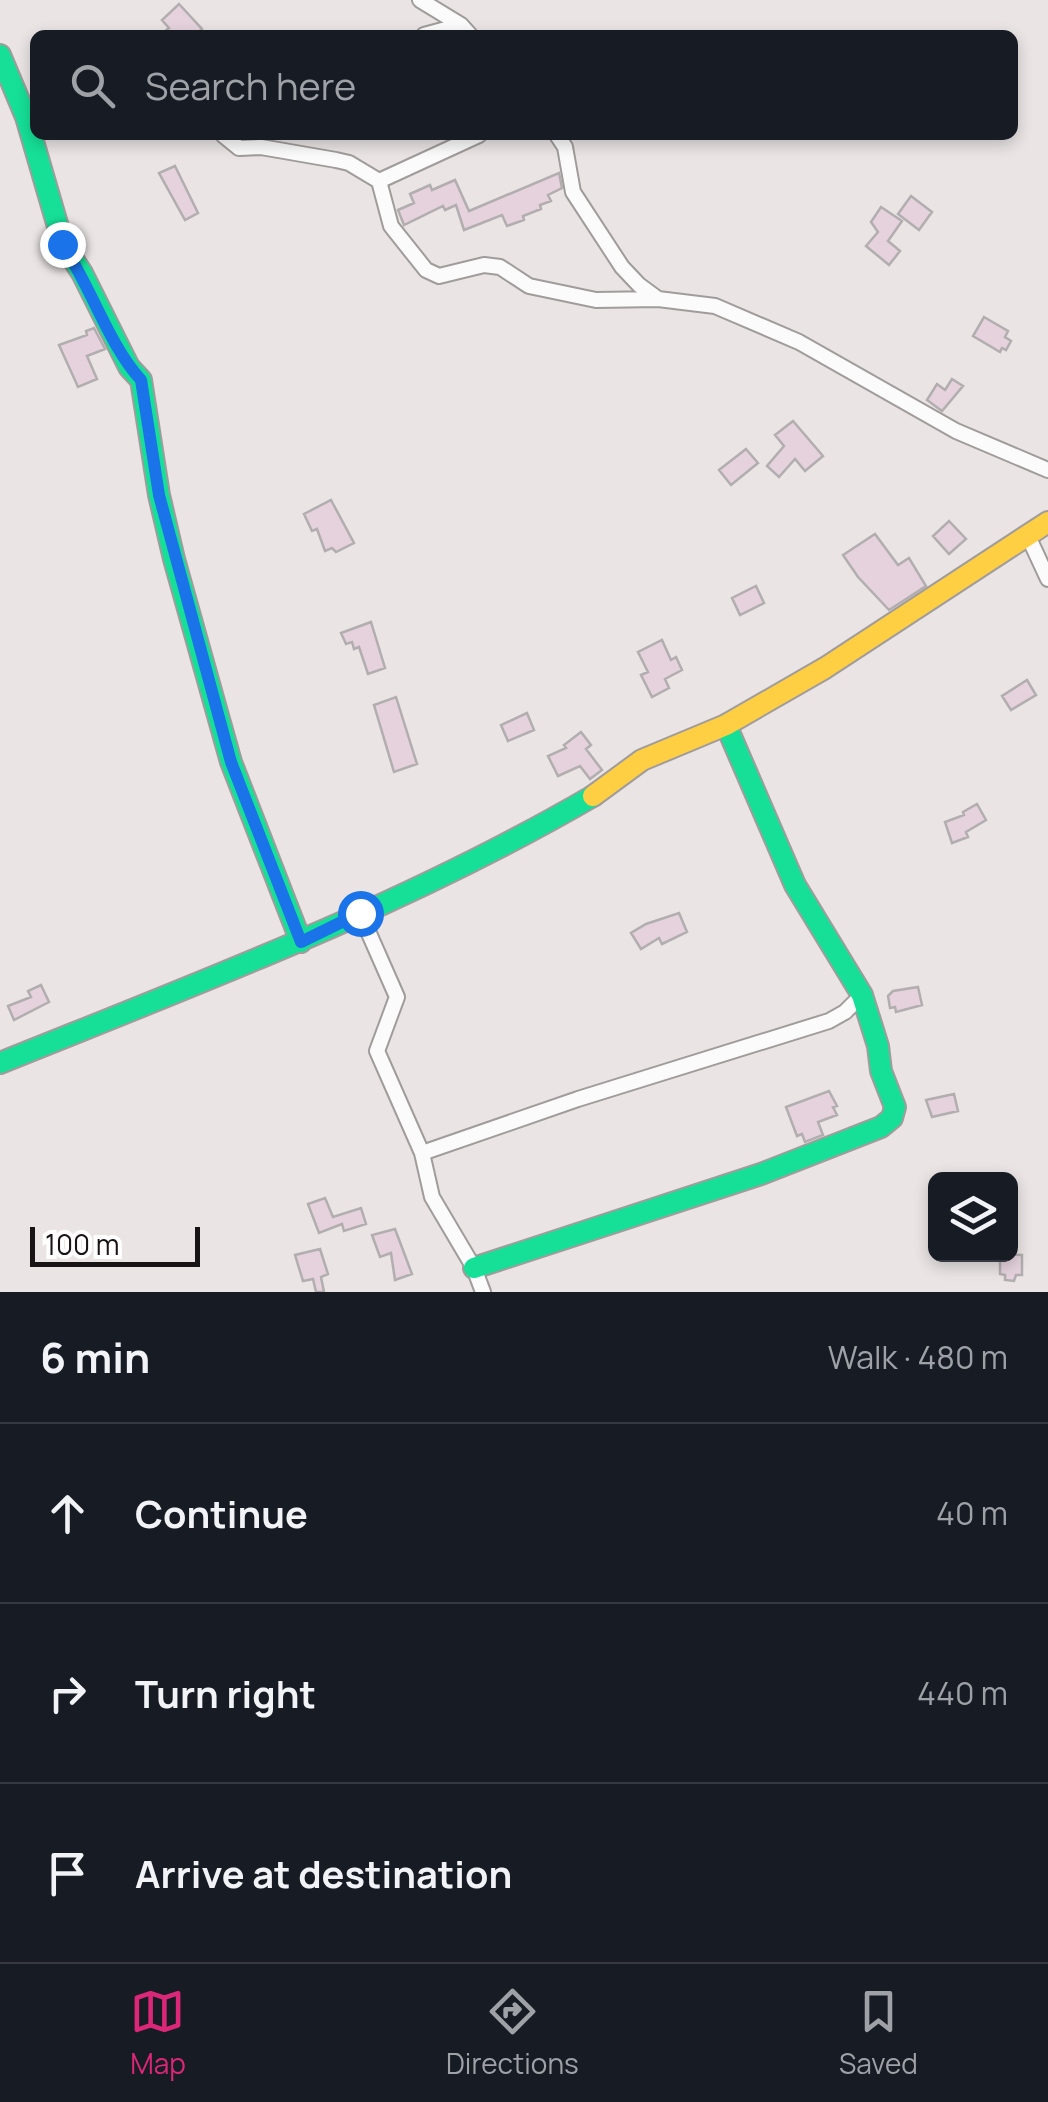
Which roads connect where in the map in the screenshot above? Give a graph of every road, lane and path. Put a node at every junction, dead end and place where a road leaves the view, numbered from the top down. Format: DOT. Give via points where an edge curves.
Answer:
graph roads {
  1 [pos="420,0"];
  2 [pos="466,30"];
  3 [pos="0,55"];
  4 [pos="30,131"];
  5 [pos="33,140"];
  6 [pos="229,140"];
  7 [pos="468,140"];
  8 [pos="560,140"];
  9 [pos="379,181"];
  10 [pos="658,298"];
  11 [pos="1048,470"];
  12 [pos="1048,522"];
  13 [pos="1028,536"];
  14 [pos="1048,579"];
  15 [pos="726,725"];
  16 [pos="360,913"];
  17 [pos="301,942"];
  18 [pos="862,995"];
  19 [pos="0,1063"];
  20 [pos="422,1153"];
  21 [pos="474,1268"];
  22 [pos="483,1292"];
  1 -- 2 [label="street"];
  3 -- 4 [label="street"];
  5 -- 17 [label="street" via="62,244 141,380 159,495 231,762"];
  6 -- 9 [label="street" via="239,148 350,163"];
  7 -- 9 [label="street"];
  8 -- 10 [label="street" via="573,192 622,267"];
  9 -- 10 [label="street" via="391,226 426,270 439,276 484,265 529,286 596,300"];
  10 -- 11 [label="street" via="714,306 798,342 956,431"];
  12 -- 13 [label="street"];
  13 -- 14 [label="street"];
  13 -- 15 [label="street"];
  15 -- 16 [label="street" via="642,760 504,848"];
  15 -- 18 [label="street" via="796,884"];
  16 -- 17 [label="street"];
  16 -- 20 [label="street" via="396,997 378,1051"];
  17 -- 19 [label="street"];
  18 -- 20 [label="street" via="829,1020"];
  18 -- 21 [label="street" via="895,1107 881,1127 761,1174"];
  20 -- 21 [label="street" via="432,1196"];
  21 -- 22 [label="street"];
}
